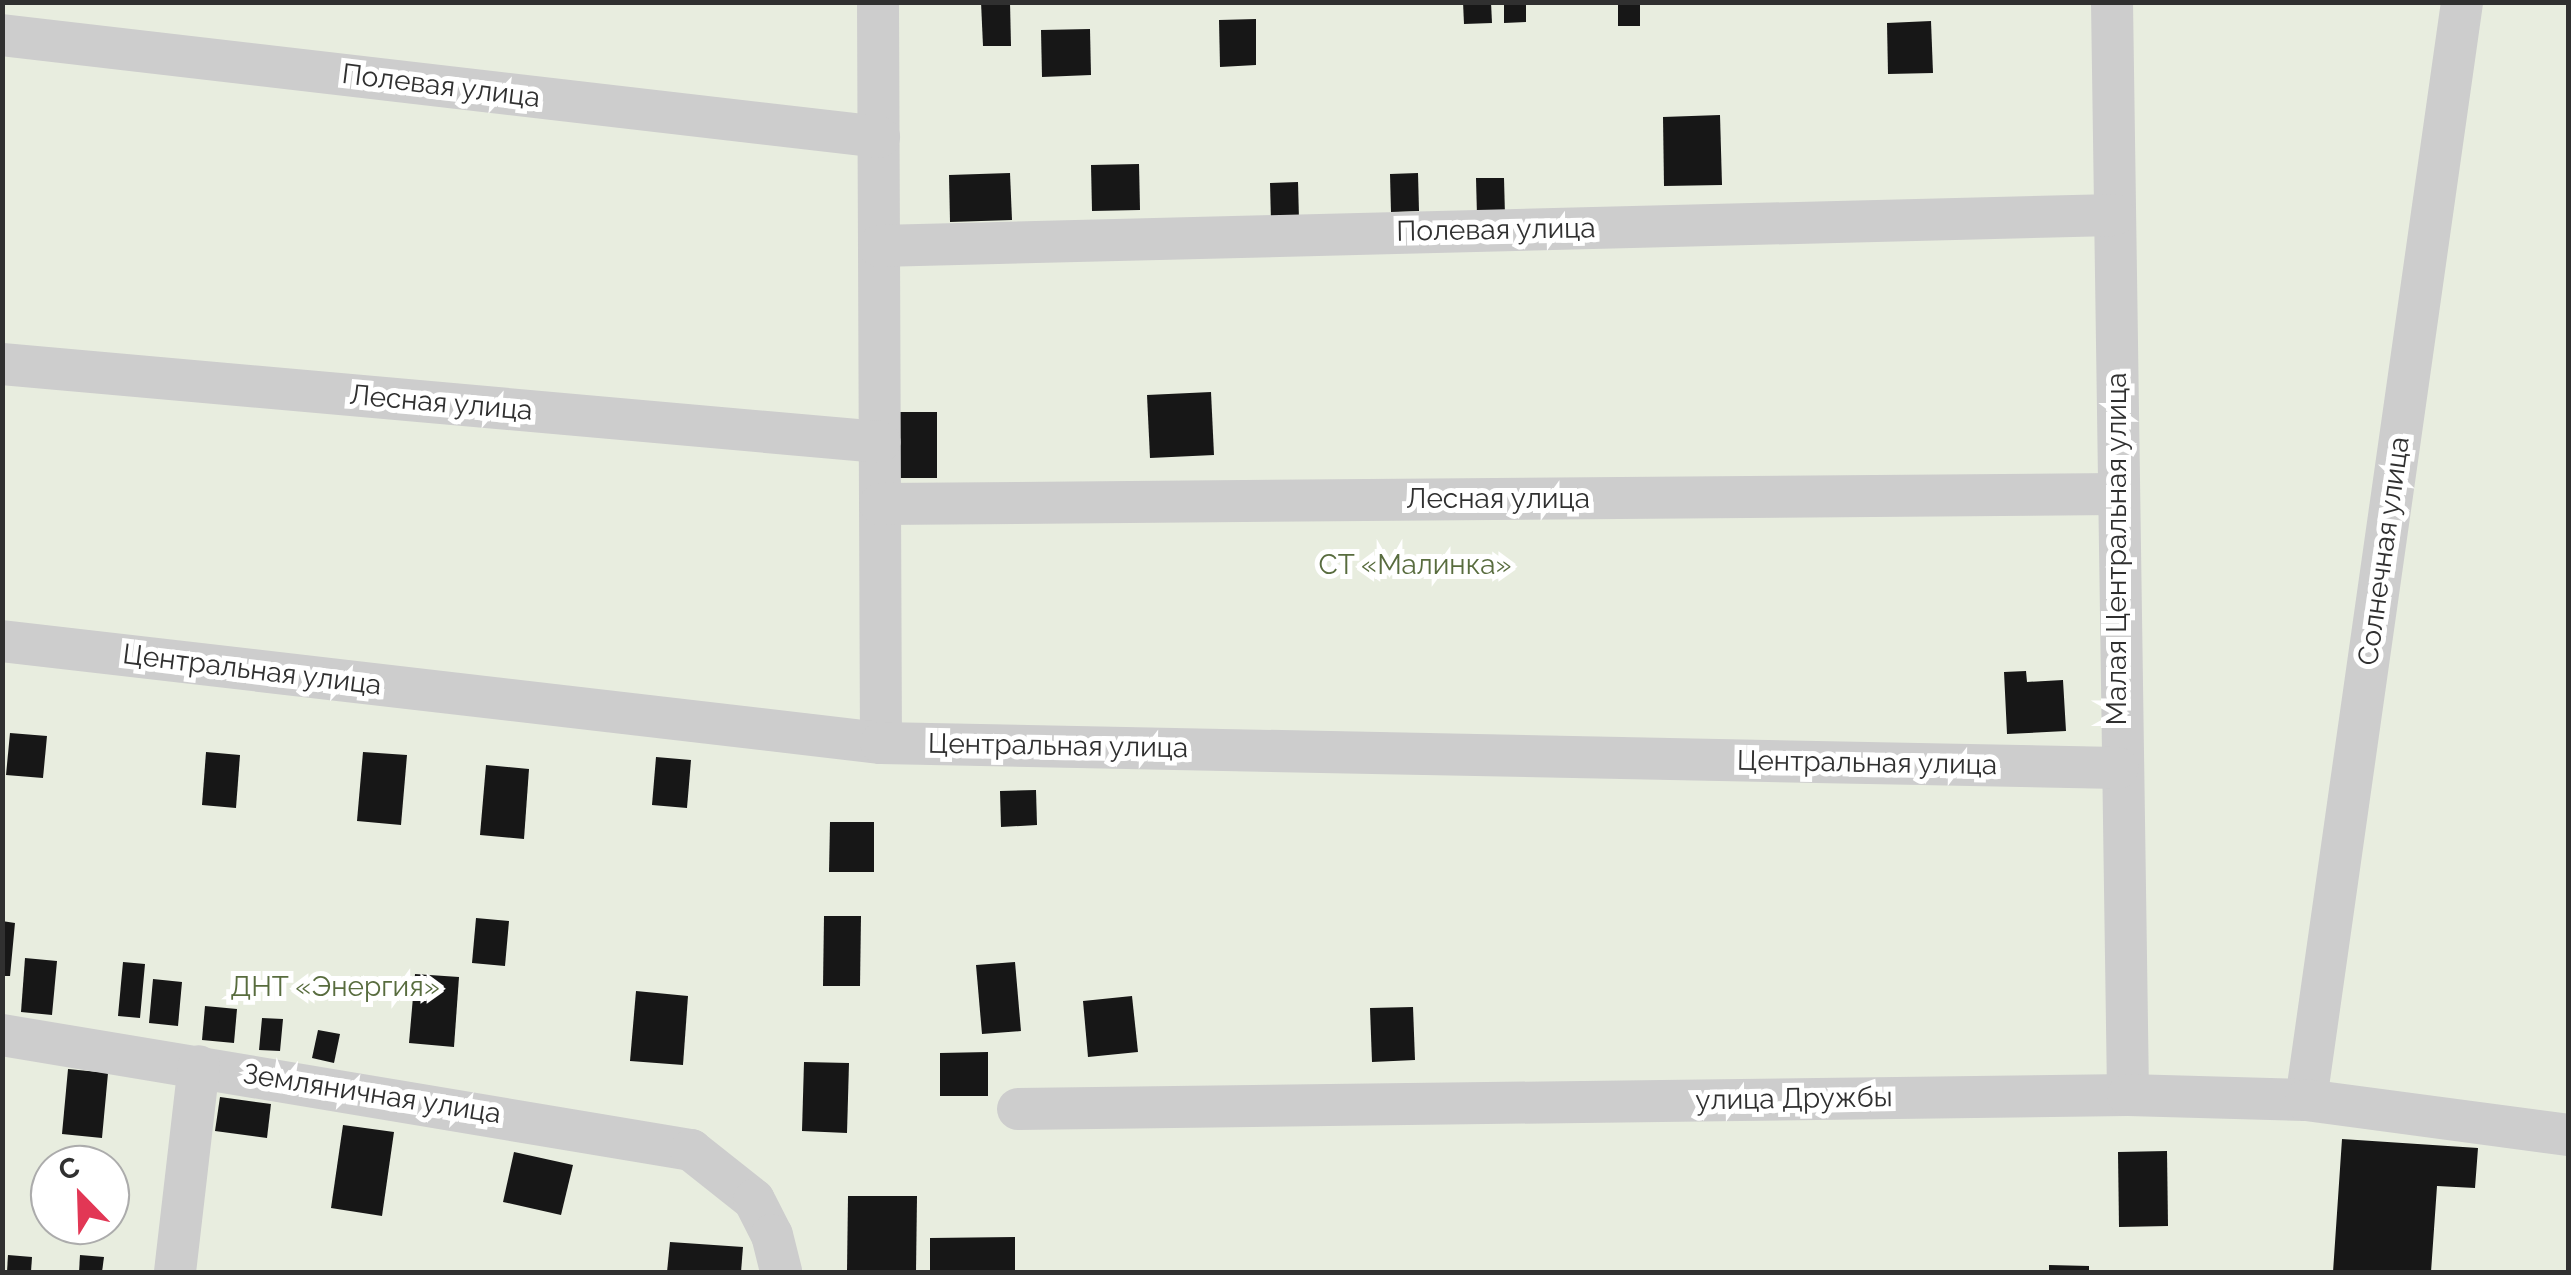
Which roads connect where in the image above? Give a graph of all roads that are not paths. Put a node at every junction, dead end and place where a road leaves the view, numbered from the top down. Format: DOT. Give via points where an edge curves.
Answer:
graph roads {
  1 [pos="878,2"];
  2 [pos="2112,2"];
  3 [pos="2462,2"];
  4 [pos="2,35"];
  5 [pos="878,136"];
  6 [pos="2114,215"];
  7 [pos="879,246"];
  8 [pos="2,364"];
  9 [pos="880,442"];
  10 [pos="2116,494"];
  11 [pos="880,504"];
  12 [pos="2,641"];
  13 [pos="881,743"];
  14 [pos="2118,768"];
  15 [pos="2,1035"];
  16 [pos="200,1066"];
  17 [pos="2128,1095"];
  18 [pos="2306,1100"];
  19 [pos="1018,1109"];
  20 [pos="2568,1136"];
  21 [pos="175,1272"];
  22 [pos="781,1272"];
  1 -- 5 [label="street"];
  2 -- 6 [label="street, Малая Центральная улица"];
  3 -- 18 [label="street, Солнечная улица"];
  4 -- 5 [label="street, Полевая улица"];
  5 -- 7 [label="street"];
  6 -- 7 [label="street, Полевая улица"];
  6 -- 10 [label="street, Малая Центральная улица"];
  7 -- 9 [label="street"];
  8 -- 9 [label="street, Лесная улица"];
  9 -- 11 [label="street"];
  10 -- 11 [label="street, Лесная улица"];
  10 -- 14 [label="street, Малая Центральная улица"];
  11 -- 13 [label="street"];
  12 -- 13 [label="street, Центральная улица"];
  13 -- 14 [label="street, Центральная улица"];
  14 -- 17 [label="street, Малая Центральная улица"];
  15 -- 16 [label="street, Земляничная улица"];
  16 -- 21 [label="street"];
  16 -- 22 [label="street, Земляничная улица" via="691,1150 734,1178 772,1235"];
  17 -- 18 [label="street, улица Дружбы"];
  17 -- 19 [label="street, улица Дружбы"];
  18 -- 20 [label="street, улица Дружбы"];
}
